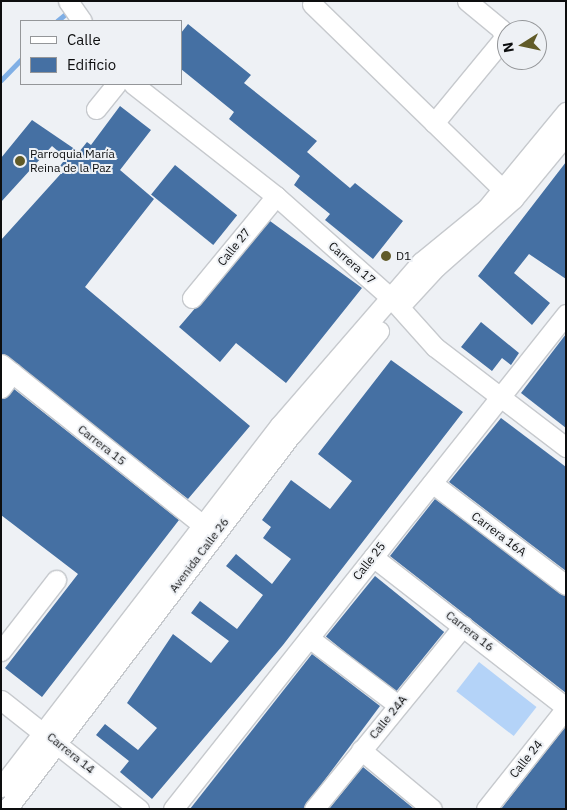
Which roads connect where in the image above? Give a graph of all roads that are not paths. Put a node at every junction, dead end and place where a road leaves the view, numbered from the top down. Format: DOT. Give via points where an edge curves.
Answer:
graph roads {
  1 [pos="68,1"];
  2 [pos="467,1"];
  3 [pos="312,4"];
  4 [pos="81,20"];
  5 [pos="115,85"];
  6 [pos="134,85"];
  7 [pos="96,109"];
  8 [pos="566,112"];
  9 [pos="434,123"];
  10 [pos="566,135"];
  11 [pos="502,190"];
  12 [pos="276,196"];
  13 [pos="192,298"];
  14 [pos="395,303"];
  15 [pos="565,315"];
  16 [pos="5,375"];
  17 [pos="501,396"];
  18 [pos="566,447"];
  19 [pos="432,483"];
  20 [pos="203,525"];
  21 [pos="373,557"];
  22 [pos="56,580"];
  23 [pos="566,585"];
  24 [pos="463,626"];
  25 [pos="309,638"];
  26 [pos="1,651"];
  27 [pos="1,700"];
  28 [pos="398,705"];
  29 [pos="566,708"];
  30 [pos="51,737"];
  31 [pos="361,750"];
  32 [pos="1,786"];
  33 [pos="6,809"];
  34 [pos="139,809"];
  35 [pos="173,809"];
  36 [pos="314,809"];
  37 [pos="432,809"];
  38 [pos="486,809"];
  1 -- 4 [label="street"];
  2 -- 9 [label="street" via="501,29 504,38"];
  3 -- 9 [label="street"];
  5 -- 7 [label="street"];
  6 -- 12 [label="street, Carrera 17"];
  8 -- 11 [label="street"];
  9 -- 11 [label="street"];
  10 -- 14 [label="street" via="513,199"];
  11 -- 14 [label="street" via="486,209 421,262"];
  12 -- 13 [label="street, Calle 27"];
  12 -- 14 [label="street, Carrera 17"];
  14 -- 17 [label="street, Carrera 17" via="435,347"];
  14 -- 20 [label="street, Avenida Calle 26" via="280,425"];
  14 -- 30 [label="street, Avenida Calle 26"];
  15 -- 17 [label="street, Calle 25"];
  16 -- 20 [label="street, Carrera 15"];
  17 -- 18 [label="street, Carrera 17"];
  17 -- 19 [label="street, Calle 25"];
  19 -- 21 [label="street, Calle 25"];
  19 -- 23 [label="street, Carrera 16A"];
  20 -- 30 [label="street, Avenida Calle 26"];
  21 -- 24 [label="street, Carrera 16"];
  21 -- 25 [label="street, Calle 25"];
  22 -- 26 [label="street"];
  24 -- 28 [label="street, Calle 24A"];
  24 -- 29 [label="street, Carrera 16"];
  25 -- 28 [label="street"];
  25 -- 35 [label="street, Calle 25"];
  27 -- 30 [label="street, Carrera 14"];
  28 -- 31 [label="street, Calle 24A"];
  29 -- 38 [label="street, Calle 24"];
  30 -- 32 [label="street, Avenida Calle 26"];
  30 -- 33 [label="street, Avenida Calle 26"];
  30 -- 34 [label="street, Carrera 14"];
  31 -- 36 [label="street, Calle 24A"];
  31 -- 37 [label="street"];
}
